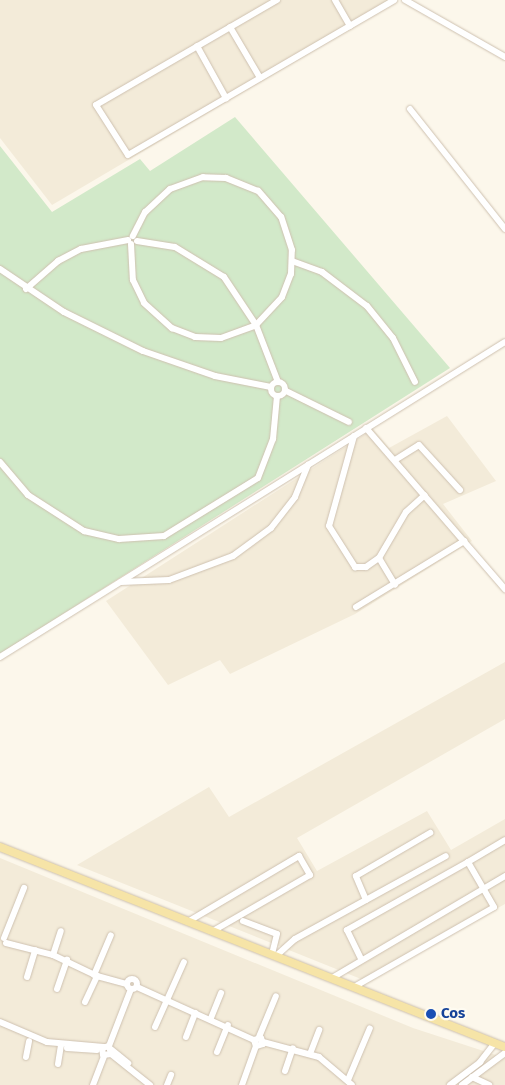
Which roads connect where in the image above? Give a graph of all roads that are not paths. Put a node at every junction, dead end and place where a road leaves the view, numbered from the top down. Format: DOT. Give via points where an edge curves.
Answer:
graph roads {
  1 [pos="277,0"];
  2 [pos="335,0"];
  3 [pos="381,0"];
  4 [pos="394,0"];
  5 [pos="406,0"];
  6 [pos="388,4"];
  7 [pos="350,26"];
  8 [pos="230,27"];
  9 [pos="197,46"];
  10 [pos="505,57"];
  11 [pos="260,78"];
  12 [pos="226,98"];
  13 [pos="410,109"];
  14 [pos="505,229"];
  15 [pos="132,240"];
  16 [pos="292,261"];
  17 [pos="0,269"];
  18 [pos="26,289"];
  19 [pos="256,325"];
  20 [pos="505,342"];
  21 [pos="278,382"];
  22 [pos="415,382"];
  23 [pos="271,387"];
  24 [pos="286,391"];
  25 [pos="277,396"];
  26 [pos="349,422"];
  27 [pos="366,428"];
  28 [pos="354,436"];
  29 [pos="394,460"];
  30 [pos="0,462"];
  31 [pos="308,465"];
  32 [pos="460,490"];
  33 [pos="425,495"];
  34 [pos="464,541"];
  35 [pos="379,558"];
  36 [pos="120,582"];
  37 [pos="395,585"];
  38 [pos="505,588"];
  39 [pos="356,607"];
  40 [pos="0,658"];
  41 [pos="430,833"];
  42 [pos="505,840"];
  43 [pos="0,847"];
  44 [pos="446,856"];
  45 [pos="468,862"];
  46 [pos="505,876"];
  47 [pos="24,888"];
  48 [pos="484,888"];
  49 [pos="366,900"];
  50 [pos="188,921"];
  51 [pos="244,921"];
  52 [pos="61,931"];
  53 [pos="213,931"];
  54 [pos="111,935"];
  55 [pos="2,943"];
  56 [pos="34,950"];
  57 [pos="53,954"];
  58 [pos="274,955"];
  59 [pos="361,959"];
  60 [pos="67,960"];
  61 [pos="184,962"];
  62 [pos="95,975"];
  63 [pos="27,977"];
  64 [pos="332,978"];
  65 [pos="132,987"];
  66 [pos="354,987"];
  67 [pos="57,989"];
  68 [pos="221,993"];
  69 [pos="276,996"];
  70 [pos="166,1001"];
  71 [pos="85,1002"];
  72 [pos="195,1013"];
  73 [pos="211,1018"];
  74 [pos="0,1022"];
  75 [pos="228,1025"];
  76 [pos="0,1027"];
  77 [pos="155,1028"];
  78 [pos="370,1028"];
  79 [pos="320,1030"];
  80 [pos="186,1037"];
  81 [pos="29,1041"];
  82 [pos="258,1041"];
  83 [pos="495,1043"];
  84 [pos="61,1046"];
  85 [pos="505,1047"];
  86 [pos="293,1048"];
  87 [pos="107,1051"];
  88 [pos="217,1052"];
  89 [pos="505,1053"];
  90 [pos="310,1054"];
  91 [pos="26,1057"];
  92 [pos="502,1059"];
  93 [pos="58,1064"];
  94 [pos="285,1071"];
  95 [pos="171,1075"];
  96 [pos="472,1077"];
  97 [pos="140,1082"];
  98 [pos="350,1083"];
  99 [pos="93,1085"];
  100 [pos="150,1085"];
  101 [pos="157,1085"];
  102 [pos="167,1085"];
  103 [pos="242,1085"];
  104 [pos="450,1085"];
  105 [pos="462,1085"];
  106 [pos="490,1085"];
  1 -- 8 [label="street"];
  2 -- 7 [label="street"];
  3 -- 6 [label="street"];
  4 -- 6 [label="street"];
  5 -- 10 [label="street"];
  6 -- 7 [label="street"];
  7 -- 11 [label="street"];
  8 -- 9 [label="street"];
  8 -- 11 [label="street"];
  9 -- 12 [label="street"];
  9 -- 12 [label="street" via="96,105 128,155"];
  11 -- 12 [label="street"];
  13 -- 14 [label="street"];
  15 -- 16 [label="street" via="144,212 170,188 197,178 226,178 253,188 275,207 286,227"];
  15 -- 18 [label="street" via="81,249 58,261"];
  15 -- 19 [label="street" via="175,247 215,269 236,291"];
  15 -- 19 [label="street" via="138,292 152,313 172,328 195,337 221,338"];
  16 -- 19 [label="street" via="282,297"];
  16 -- 22 [label="street" via="311,265 367,306 393,338"];
  17 -- 18 [label="street"];
  18 -- 23 [label="street" via="98,331 179,366"];
  19 -- 21 [label="street"];
  20 -- 27 [label="street"];
  21 -- 23 [label="street"];
  21 -- 24 [label="street"];
  23 -- 25 [label="street"];
  24 -- 25 [label="street"];
  24 -- 26 [label="street"];
  25 -- 30 [label="street" via="273,439 258,478 164,536 119,539 84,531 28,496"];
  27 -- 28 [label="street"];
  27 -- 29 [label="street"];
  28 -- 31 [label="street"];
  28 -- 35 [label="street" via="329,532 355,567 366,567"];
  29 -- 32 [label="street" via="419,445"];
  29 -- 33 [label="street"];
  31 -- 36 [label="street"];
  31 -- 36 [label="street" via="295,497 271,528 233,556 169,580"];
  33 -- 34 [label="street"];
  33 -- 35 [label="street" via="406,512"];
  34 -- 37 [label="street"];
  34 -- 38 [label="street"];
  35 -- 37 [label="street"];
  36 -- 40 [label="street"];
  37 -- 39 [label="street"];
  41 -- 49 [label="street" via="356,876"];
  42 -- 45 [label="street"];
  43 -- 50 [label="main road"];
  44 -- 49 [label="street"];
  45 -- 48 [label="street"];
  45 -- 59 [label="street" via="347,930"];
  46 -- 48 [label="street"];
  47 -- 55 [label="street"];
  48 -- 59 [label="street"];
  48 -- 66 [label="street" via="494,907"];
  49 -- 58 [label="street"];
  50 -- 53 [label="main road"];
  50 -- 53 [label="street" via="299,856 310,875"];
  51 -- 58 [label="street" via="278,934"];
  52 -- 57 [label="street"];
  53 -- 58 [label="main road"];
  54 -- 62 [label="street"];
  55 -- 56 [label="street"];
  56 -- 57 [label="street"];
  56 -- 63 [label="street"];
  57 -- 60 [label="street"];
  58 -- 64 [label="main road"];
  59 -- 64 [label="street"];
  60 -- 62 [label="street"];
  60 -- 67 [label="street"];
  61 -- 70 [label="street"];
  62 -- 65 [label="street"];
  62 -- 71 [label="street"];
  64 -- 66 [label="main road"];
  65 -- 70 [label="street"];
  65 -- 87 [label="street"];
  66 -- 83 [label="main road"];
  68 -- 73 [label="street"];
  69 -- 82 [label="street"];
  70 -- 72 [label="street"];
  70 -- 77 [label="street"];
  72 -- 73 [label="street"];
  72 -- 80 [label="street"];
  73 -- 75 [label="street"];
  74 -- 84 [label="street" via="32,1038"];
  75 -- 82 [label="street"];
  75 -- 88 [label="street"];
  76 -- 81 [label="street"];
  78 -- 98 [label="street"];
  79 -- 90 [label="street"];
  81 -- 84 [label="street"];
  81 -- 91 [label="street"];
  82 -- 86 [label="street"];
  82 -- 103 [label="street"];
  83 -- 85 [label="main road"];
  83 -- 104 [label="street" via="480,1062"];
  84 -- 87 [label="street"];
  84 -- 93 [label="street"];
  86 -- 90 [label="street"];
  86 -- 94 [label="street"];
  87 -- 97 [label="street"];
  87 -- 99 [label="street"];
  87 -- 101 [label="street"];
  89 -- 92 [label="street"];
  90 -- 98 [label="street"];
  92 -- 96 [label="street"];
  95 -- 102 [label="street"];
  96 -- 105 [label="street"];
  96 -- 106 [label="street"];
  97 -- 100 [label="street"];
}
